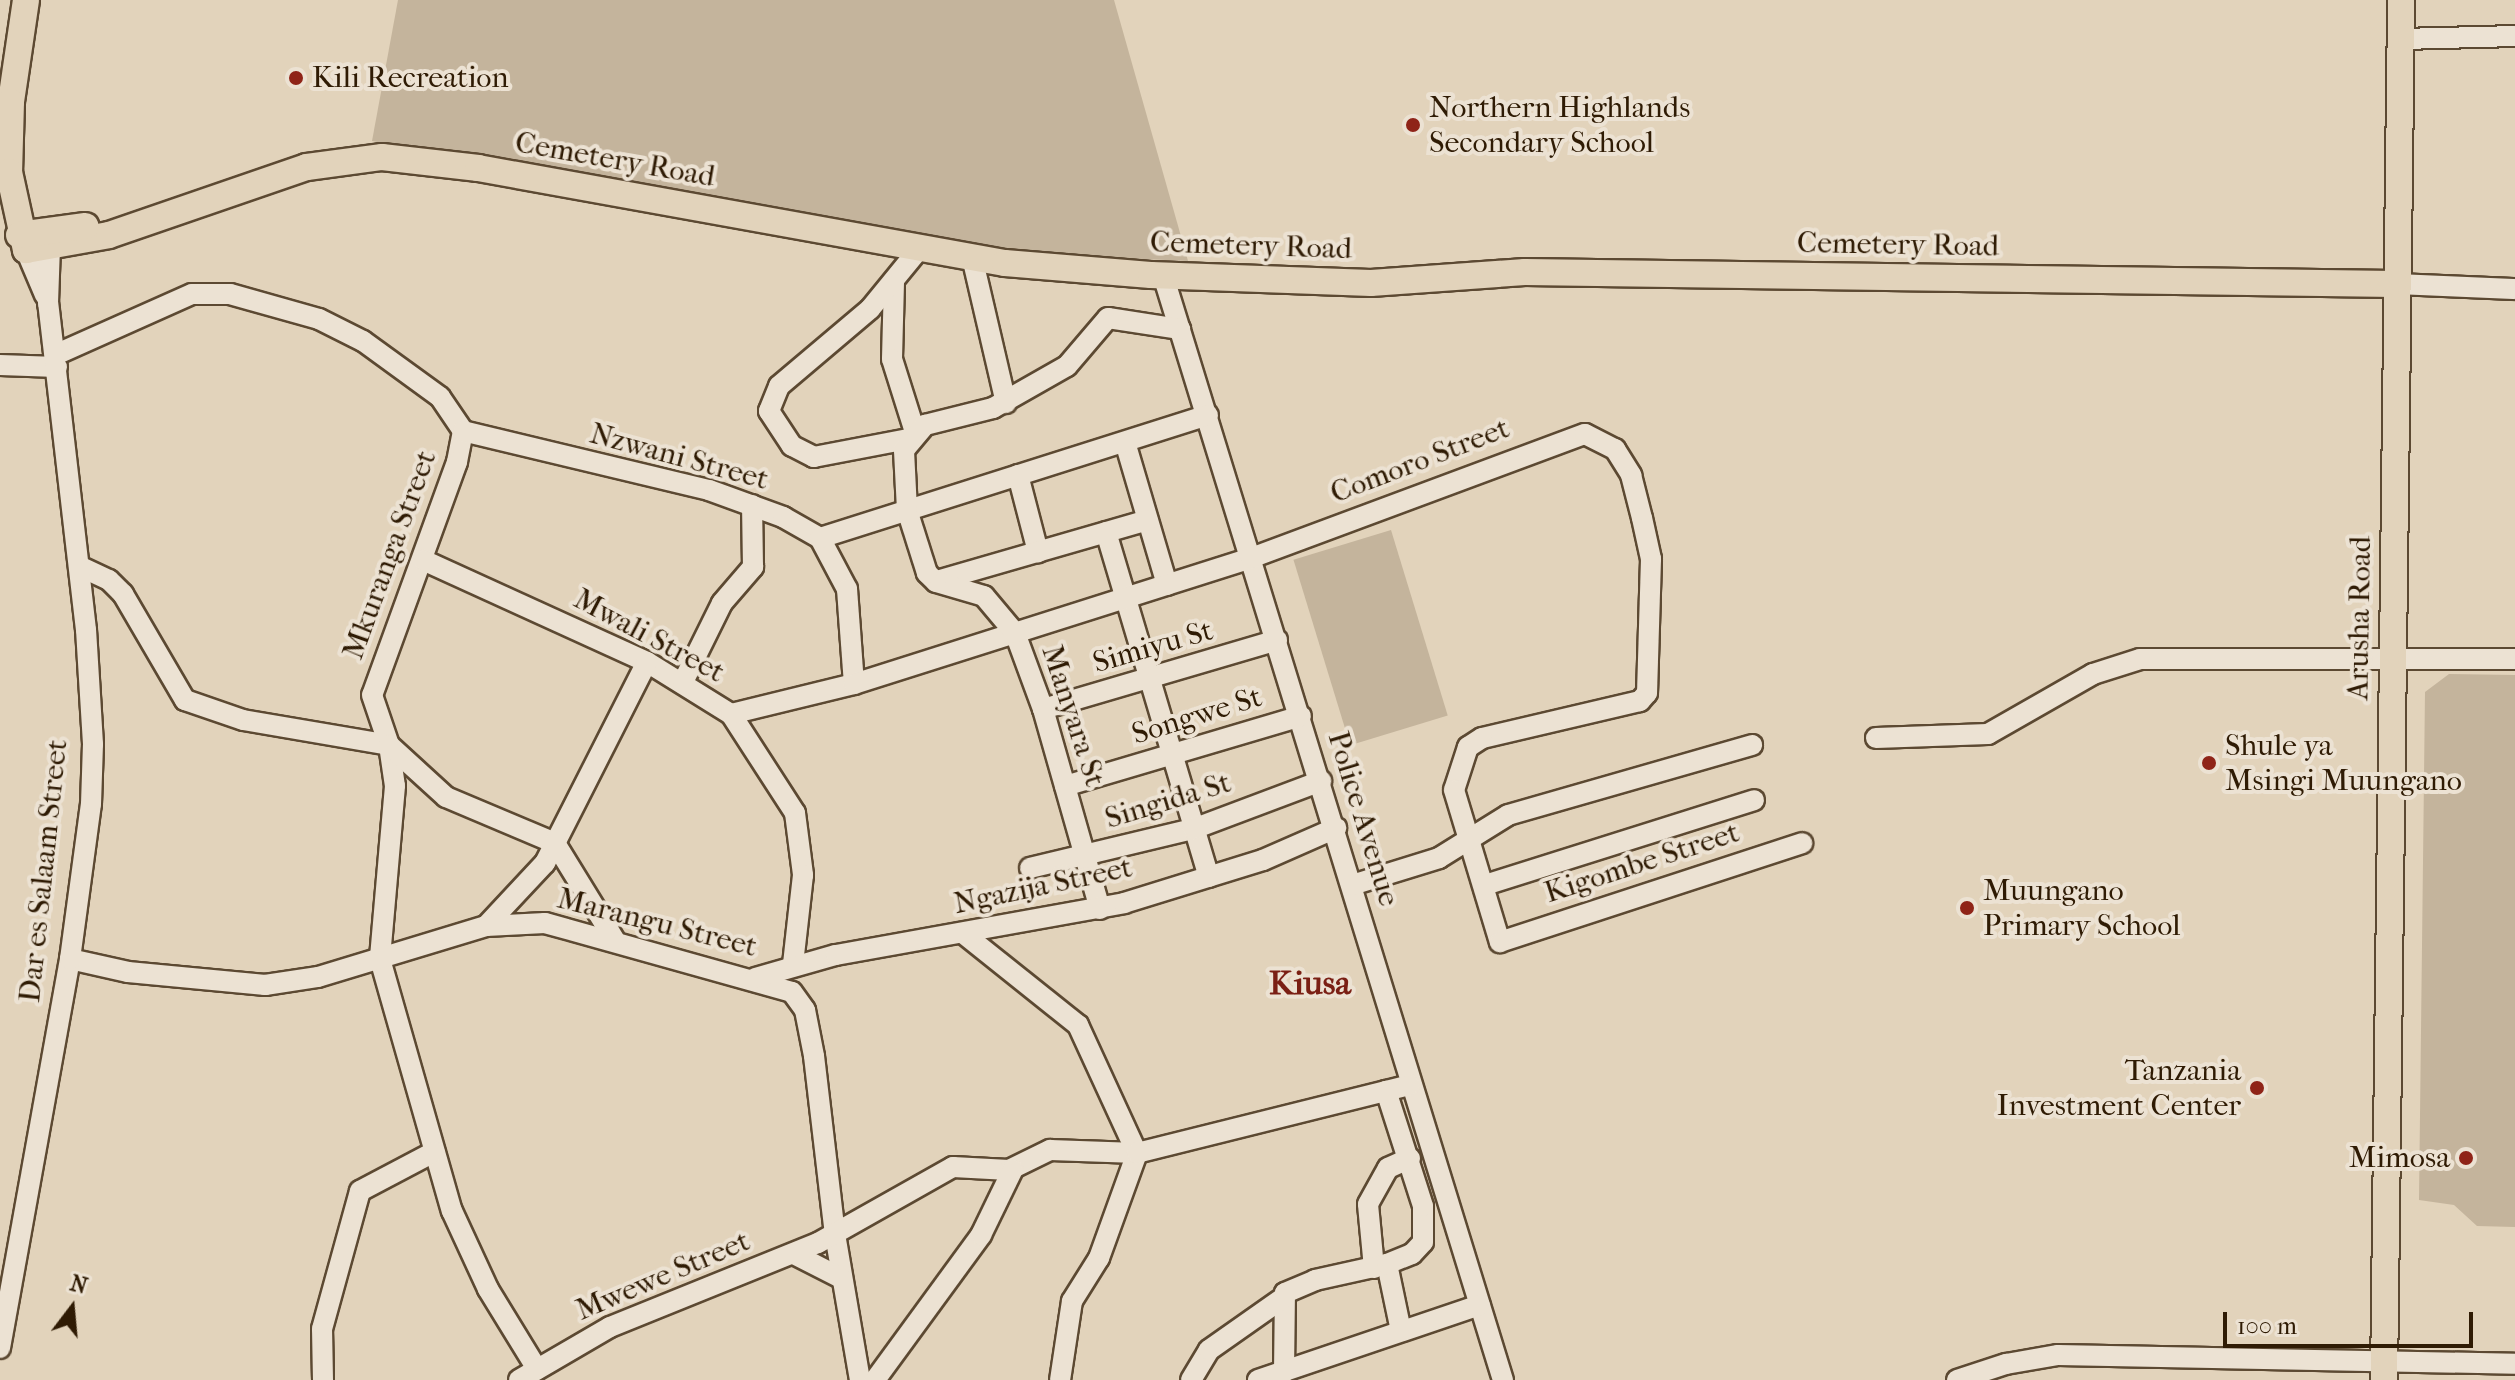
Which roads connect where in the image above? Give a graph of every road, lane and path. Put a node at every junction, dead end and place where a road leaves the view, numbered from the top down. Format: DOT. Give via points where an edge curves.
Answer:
graph roads {
  1 [pos="26,0"];
  2 [pos="2401,0"];
  3 [pos="2515,36"];
  4 [pos="2402,39"];
  5 [pos="9,189"];
  6 [pos="35,240"];
  7 [pos="920,248"];
  8 [pos="972,257"];
  9 [pos="1163,275"];
  10 [pos="894,282"];
  11 [pos="2395,284"];
  12 [pos="2515,289"];
  13 [pos="1180,329"];
  14 [pos="56,361"];
  15 [pos="0,365"];
  16 [pos="1006,403"];
  17 [pos="1208,415"];
  18 [pos="463,431"];
  19 [pos="912,436"];
  20 [pos="1125,442"];
  21 [pos="1018,475"];
  22 [pos="752,505"];
  23 [pos="907,510"];
  24 [pos="1148,520"];
  25 [pos="1106,532"];
  26 [pos="820,538"];
  27 [pos="1038,552"];
  28 [pos="1251,558"];
  29 [pos="423,560"];
  30 [pos="79,566"];
  31 [pos="936,582"];
  32 [pos="1167,585"];
  33 [pos="1126,598"];
  34 [pos="1015,633"];
  35 [pos="1277,640"];
  36 [pos="2515,659"];
  37 [pos="2391,660"];
  38 [pos="647,662"];
  39 [pos="1147,681"];
  40 [pos="683,682"];
  41 [pos="854,684"];
  42 [pos="1043,709"];
  43 [pos="731,714"];
  44 [pos="1301,716"];
  45 [pos="1876,738"];
  46 [pos="389,745"];
  47 [pos="1752,745"];
  48 [pos="1170,756"];
  49 [pos="1321,781"];
  50 [pos="1065,786"];
  51 [pos="1754,800"];
  52 [pos="1336,828"];
  53 [pos="1193,829"];
  54 [pos="1472,837"];
  55 [pos="555,843"];
  56 [pos="1802,843"];
  57 [pos="1085,857"];
  58 [pos="1030,868"];
  59 [pos="1209,877"];
  60 [pos="1352,885"];
  61 [pos="1485,885"];
  62 [pos="1100,909"];
  63 [pos="486,926"];
  64 [pos="964,934"];
  65 [pos="614,939"];
  66 [pos="70,959"];
  67 [pos="380,959"];
  68 [pos="793,964"];
  69 [pos="755,978"];
  70 [pos="1410,1085"];
  71 [pos="1386,1091"];
  72 [pos="434,1152"];
  73 [pos="1137,1153"];
  74 [pos="1410,1158"];
  75 [pos="1013,1169"];
  76 [pos="835,1234"];
  77 [pos="794,1254"];
  78 [pos="1380,1266"];
  79 [pos="841,1278"];
  80 [pos="1283,1298"];
  81 [pos="1480,1305"];
  82 [pos="1401,1331"];
  83 [pos="0,1348"];
  84 [pos="2515,1364"];
  85 [pos="2384,1369"];
  86 [pos="1284,1372"];
  87 [pos="528,1375"];
  88 [pos="1059,1379"];
  89 [pos="323,1380"];
  90 [pos="860,1380"];
  91 [pos="875,1380"];
  92 [pos="1191,1380"];
  93 [pos="1258,1380"];
  94 [pos="1503,1380"];
  95 [pos="1957,1380"];
  1 -- 5 [label="main road" via="11,102"];
  2 -- 4 [label="main road, Arusha Road"];
  3 -- 4 [label="street"];
  4 -- 11 [label="main road, Arusha Road"];
  5 -- 6 [label="main road" via="37,215"];
  6 -- 7 [label="main road, Cemetery Road" via="109,235 307,167 382,157 478,168"];
  6 -- 14 [label="street, Dar es Salaam Street"];
  7 -- 8 [label="main road, Cemetery Road"];
  7 -- 10 [label="street"];
  8 -- 9 [label="main road, Cemetery Road"];
  8 -- 16 [label="street"];
  9 -- 11 [label="main road, Cemetery Road" via="1371,283 1525,272"];
  9 -- 13 [label="street, Police Avenue"];
  10 -- 19 [label="street" via="892,359"];
  10 -- 19 [label="street" via="833,346 779,386 769,411 783,437 814,457"];
  11 -- 12 [label="street"];
  11 -- 37 [label="main road, Arusha Road"];
  13 -- 16 [label="street" via="1108,318 1075,360"];
  13 -- 17 [label="street, Police Avenue"];
  14 -- 15 [label="street, Mkuranga Street"];
  14 -- 18 [label="street, Mkuranga Street" via="192,294 230,294 319,319 363,341 440,397"];
  14 -- 30 [label="street, Dar es Salaam Street"];
  16 -- 19 [label="street"];
  17 -- 20 [label="street"];
  17 -- 28 [label="street, Police Avenue"];
  18 -- 22 [label="street, Nzwani Street"];
  18 -- 29 [label="street, Mkuranga Street"];
  19 -- 23 [label="street" via="903,460"];
  20 -- 21 [label="street"];
  20 -- 24 [label="street"];
  21 -- 23 [label="street"];
  21 -- 27 [label="street"];
  22 -- 26 [label="street, Nzwani Street"];
  22 -- 40 [label="street" via="753,567 722,603"];
  23 -- 26 [label="street"];
  23 -- 31 [label="street" via="923,564"];
  24 -- 25 [label="street"];
  24 -- 32 [label="street"];
  25 -- 27 [label="street"];
  25 -- 33 [label="street"];
  26 -- 41 [label="street" via="847,589"];
  27 -- 31 [label="street"];
  28 -- 32 [label="street, Comoro Street"];
  28 -- 35 [label="street, Police Avenue"];
  28 -- 54 [label="street, Comoro Street" via="1565,438 1585,434 1615,449 1631,475 1651,559 1647,693 1640,701 1482,738 1468,747 1454,790"];
  29 -- 38 [label="street, Mwali Street"];
  29 -- 46 [label="street, Mkuranga Street" via="372,695"];
  30 -- 46 [label="street" via="109,580 123,594 150,647 185,700 198,708 292,731"];
  30 -- 66 [label="street, Dar es Salaam Street" via="93,744"];
  31 -- 34 [label="street" via="976,591"];
  32 -- 33 [label="street, Comoro Street"];
  33 -- 34 [label="street, Comoro Street"];
  33 -- 39 [label="street"];
  34 -- 41 [label="street, Comoro Street"];
  34 -- 42 [label="street, Manyara St"];
  35 -- 39 [label="street, Simiyu St"];
  35 -- 44 [label="street, Police Avenue"];
  36 -- 37 [label="street"];
  37 -- 45 [label="street" via="2140,659 2093,674 1988,734"];
  37 -- 85 [label="main road, Arusha Road"];
  38 -- 40 [label="street, Mwali Street"];
  38 -- 55 [label="street"];
  39 -- 42 [label="street, Simiyu St"];
  39 -- 48 [label="street"];
  40 -- 43 [label="street, Mwali Street"];
  41 -- 43 [label="street, Comoro Street"];
  42 -- 50 [label="street, Manyara St"];
  43 -- 68 [label="street, Mwali Street" via="782,785 795,813 803,875"];
  44 -- 48 [label="street, Songwe St"];
  44 -- 49 [label="street, Police Avenue"];
  46 -- 55 [label="street" via="446,797"];
  46 -- 67 [label="street, Mkuranga Street" via="395,786"];
  47 -- 54 [label="street" via="1516,813"];
  48 -- 50 [label="street, Songwe St"];
  48 -- 53 [label="street"];
  49 -- 52 [label="street, Police Avenue"];
  49 -- 53 [label="street, Singida St"];
  50 -- 57 [label="street, Manyara St"];
  51 -- 61 [label="street"];
  52 -- 59 [label="street, Ngazija Street"];
  52 -- 60 [label="street, Police Avenue"];
  53 -- 57 [label="street, Singida St"];
  53 -- 59 [label="street"];
  54 -- 60 [label="street" via="1439,858"];
  54 -- 61 [label="street"];
  55 -- 63 [label="street" via="533,881"];
  55 -- 65 [label="street"];
  56 -- 61 [label="street, Kigombe Street" via="1500,942"];
  57 -- 58 [label="street, Singida St"];
  57 -- 62 [label="street, Manyara St"];
  59 -- 62 [label="street, Ngazija Street"];
  60 -- 70 [label="street, Police Avenue"];
  62 -- 64 [label="street, Ngazija Street"];
  63 -- 65 [label="street, Marangu Street" via="545,923"];
  63 -- 67 [label="street, Marangu Street"];
  64 -- 68 [label="street, Ngazija Street"];
  64 -- 73 [label="street" via="1078,1025"];
  65 -- 69 [label="street, Marangu Street"];
  66 -- 67 [label="street, Marangu Street" via="128,972 265,985"];
  66 -- 83 [label="street, Dar es Salaam Street"];
  67 -- 72 [label="street, Mkuranga Street"];
  68 -- 69 [label="street, Ngazija Street"];
  69 -- 76 [label="street, Marangu Street" via="792,992 805,1010"];
  70 -- 71 [label="street"];
  70 -- 81 [label="street, Police Avenue"];
  71 -- 73 [label="street"];
  71 -- 74 [label="street"];
  72 -- 87 [label="street, Mkuranga Street" via="467,1248"];
  72 -- 89 [label="street" via="360,1191 322,1329"];
  73 -- 75 [label="street" via="1050,1150"];
  73 -- 88 [label="street" via="1095,1267 1072,1301"];
  74 -- 78 [label="street" via="1388,1168 1368,1204"];
  74 -- 78 [label="street" via="1426,1230 1417,1250"];
  75 -- 76 [label="street, Mwewe Street" via="953,1167"];
  75 -- 91 [label="street" via="981,1235"];
  76 -- 77 [label="street, Mwewe Street"];
  76 -- 79 [label="street, Marangu Street"];
  77 -- 79 [label="street"];
  77 -- 87 [label="street, Mwewe Street" via="637,1315"];
  78 -- 80 [label="street" via="1302,1284"];
  78 -- 82 [label="street"];
  79 -- 90 [label="street, Marangu Street"];
  80 -- 86 [label="street"];
  80 -- 92 [label="street" via="1209,1350"];
  81 -- 82 [label="street"];
  81 -- 94 [label="street, Police Avenue"];
  82 -- 86 [label="street"];
  84 -- 85 [label="street"];
  85 -- 95 [label="street" via="2058,1355"];
  86 -- 93 [label="street"];
}
